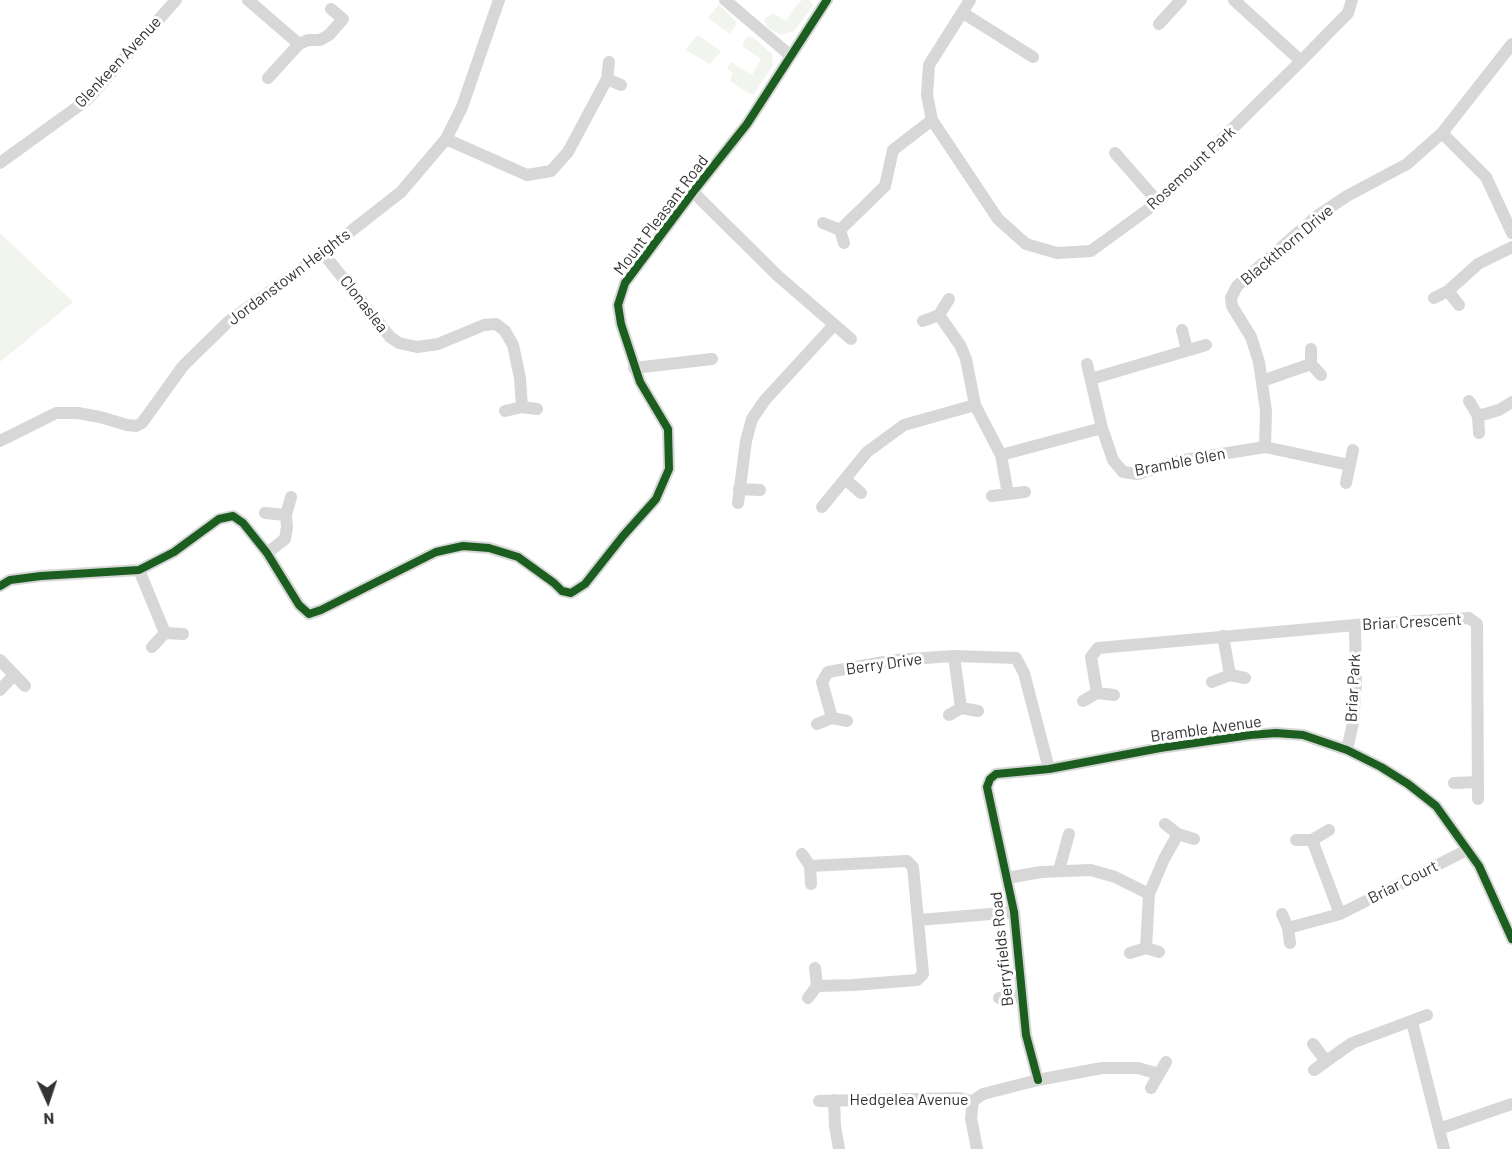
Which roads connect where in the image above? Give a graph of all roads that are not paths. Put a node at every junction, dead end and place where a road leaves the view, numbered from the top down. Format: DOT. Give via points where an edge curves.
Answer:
graph roads {
  1 [pos="176,0"];
  2 [pos="248,0"];
  3 [pos="500,0"];
  4 [pos="725,0"];
  5 [pos="827,0"];
  6 [pos="970,0"];
  7 [pos="1181,0"];
  8 [pos="1234,0"];
  9 [pos="1352,0"];
  10 [pos="331,9"];
  11 [pos="963,13"];
  12 [pos="1159,24"];
  13 [pos="299,44"];
  14 [pos="1512,44"];
  15 [pos="791,56"];
  16 [pos="1033,57"];
  17 [pos="1301,61"];
  18 [pos="609,62"];
  19 [pos="268,78"];
  20 [pos="607,80"];
  21 [pos="621,85"];
  22 [pos="932,120"];
  23 [pos="1443,133"];
  24 [pos="446,139"];
  25 [pos="1115,153"];
  26 [pos="0,163"];
  27 [pos="693,192"];
  28 [pos="1158,202"];
  29 [pos="823,223"];
  30 [pos="840,230"];
  31 [pos="1512,232"];
  32 [pos="844,243"];
  33 [pos="1512,247"];
  34 [pos="324,253"];
  35 [pos="1448,291"];
  36 [pos="1434,298"];
  37 [pos="949,300"];
  38 [pos="1459,304"];
  39 [pos="939,315"];
  40 [pos="923,321"];
  41 [pos="834,325"];
  42 [pos="1182,330"];
  43 [pos="851,339"];
  44 [pos="1206,345"];
  45 [pos="1311,349"];
  46 [pos="1187,350"];
  47 [pos="712,359"];
  48 [pos="1087,364"];
  49 [pos="1311,364"];
  50 [pos="634,368"];
  51 [pos="1321,375"];
  52 [pos="1091,379"];
  53 [pos="1262,381"];
  54 [pos="1469,401"];
  55 [pos="1512,402"];
  56 [pos="975,405"];
  57 [pos="522,407"];
  58 [pos="537,409"];
  59 [pos="505,411"];
  60 [pos="1478,416"];
  61 [pos="1102,428"];
  62 [pos="1479,433"];
  63 [pos="0,441"];
  64 [pos="1265,447"];
  65 [pos="1353,450"];
  66 [pos="1001,455"];
  67 [pos="1349,465"];
  68 [pos="845,479"];
  69 [pos="1346,483"];
  70 [pos="739,489"];
  71 [pos="760,490"];
  72 [pos="1025,492"];
  73 [pos="861,493"];
  74 [pos="1008,494"];
  75 [pos="992,496"];
  76 [pos="291,497"];
  77 [pos="738,503"];
  78 [pos="822,507"];
  79 [pos="265,513"];
  80 [pos="286,515"];
  81 [pos="267,553"];
  82 [pos="139,570"];
  83 [pos="0,586"];
  84 [pos="1355,625"];
  85 [pos="165,633"];
  86 [pos="183,634"];
  87 [pos="1223,636"];
  88 [pos="152,647"];
  89 [pos="954,656"];
  90 [pos="0,660"];
  91 [pos="14,675"];
  92 [pos="1230,675"];
  93 [pos="1245,678"];
  94 [pos="1212,682"];
  95 [pos="25,686"];
  96 [pos="0,690"];
  97 [pos="1097,693"];
  98 [pos="1114,695"];
  99 [pos="1083,701"];
  100 [pos="961,708"];
  101 [pos="978,711"];
  102 [pos="949,715"];
  103 [pos="832,718"];
  104 [pos="847,720"];
  105 [pos="817,724"];
  106 [pos="1347,750"];
  107 [pos="1049,769"];
  108 [pos="990,780"];
  109 [pos="1477,782"];
  110 [pos="1454,783"];
  111 [pos="1478,799"];
  112 [pos="1165,824"];
  113 [pos="1329,830"];
  114 [pos="1069,834"];
  115 [pos="1178,834"];
  116 [pos="1194,839"];
  117 [pos="1296,840"];
  118 [pos="1312,840"];
  119 [pos="1467,850"];
  120 [pos="802,854"];
  121 [pos="810,866"];
  122 [pos="1059,870"];
  123 [pos="1007,878"];
  124 [pos="811,884"];
  125 [pos="1149,894"];
  126 [pos="1014,912"];
  127 [pos="1282,914"];
  128 [pos="1340,914"];
  129 [pos="919,920"];
  130 [pos="1288,928"];
  131 [pos="1512,939"];
  132 [pos="1290,943"];
  133 [pos="1146,948"];
  134 [pos="1159,952"];
  135 [pos="1130,953"];
  136 [pos="815,968"];
  137 [pos="817,986"];
  138 [pos="1021,996"];
  139 [pos="808,998"];
  140 [pos="999,998"];
  141 [pos="1427,1015"];
  142 [pos="1412,1022"];
  143 [pos="1313,1044"];
  144 [pos="1326,1061"];
  145 [pos="1166,1062"];
  146 [pos="1314,1070"];
  147 [pos="1159,1074"];
  148 [pos="1038,1080"];
  149 [pos="1151,1088"];
  150 [pos="834,1100"];
  151 [pos="819,1101"];
  152 [pos="973,1101"];
  153 [pos="1512,1104"];
  154 [pos="1439,1129"];
  155 [pos="839,1149"];
  156 [pos="977,1149"];
  157 [pos="1444,1149"];
  1 -- 26 [label="street, Glenkeen Avenue" via="87,100"];
  2 -- 13 [label="street"];
  3 -- 24 [label="street, Jordanstown Heights" via="462,107"];
  4 -- 15 [label="street"];
  5 -- 15 [label="street, Mount Pleasant Road"];
  6 -- 11 [label="street, Rosemount Park"];
  7 -- 12 [label="street"];
  8 -- 17 [label="street"];
  9 -- 17 [label="street, Rosemount Park" via="1347,13"];
  10 -- 13 [label="street" via="343,19 329,35"];
  11 -- 16 [label="street"];
  11 -- 22 [label="street, Rosemount Park" via="929,65 927,95"];
  13 -- 19 [label="street"];
  14 -- 23 [label="street, Blackthorn Drive"];
  15 -- 27 [label="street, Mount Pleasant Road" via="747,124"];
  17 -- 28 [label="street, Rosemount Park"];
  18 -- 20 [label="street"];
  20 -- 21 [label="street"];
  20 -- 24 [label="street" via="568,152 551,171 528,175"];
  22 -- 28 [label="street, Rosemount Park" via="998,219 1026,244 1057,253 1091,251"];
  22 -- 30 [label="street" via="893,150 885,186"];
  23 -- 31 [label="street" via="1486,177"];
  23 -- 53 [label="street, Blackthorn Drive" via="1407,164 1317,216 1237,286 1232,306 1251,337"];
  24 -- 34 [label="street, Jordanstown Heights" via="401,192"];
  25 -- 28 [label="street"];
  27 -- 41 [label="street" via="777,276"];
  27 -- 50 [label="street, Mount Pleasant Road" via="625,283 618,305"];
  29 -- 30 [label="street"];
  30 -- 32 [label="street"];
  33 -- 35 [label="street" via="1478,264"];
  34 -- 57 [label="street, Clonaslea" via="390,338 399,343 417,347 438,344 484,324 496,324 505,331 513,345"];
  34 -- 63 [label="street, Jordanstown Heights" via="229,321 183,366 136,426 78,413 56,413"];
  35 -- 36 [label="street"];
  35 -- 38 [label="street"];
  37 -- 39 [label="street"];
  39 -- 40 [label="street"];
  39 -- 56 [label="street" via="966,359"];
  41 -- 43 [label="street"];
  41 -- 70 [label="street" via="752,419"];
  42 -- 46 [label="street"];
  44 -- 46 [label="street"];
  45 -- 49 [label="street"];
  46 -- 52 [label="street"];
  47 -- 50 [label="street"];
  48 -- 52 [label="street, Bramble Glen"];
  49 -- 51 [label="street"];
  49 -- 53 [label="street"];
  50 -- 81 [label="street, Mount Pleasant Road" via="668,429 669,469 656,500 585,584 571,593 562,591 518,557 489,548 463,546 436,552 309,614 299,605"];
  52 -- 61 [label="street, Bramble Glen"];
  53 -- 64 [label="street, Blackthorn Drive"];
  54 -- 60 [label="street"];
  55 -- 60 [label="street"];
  56 -- 66 [label="street"];
  56 -- 68 [label="street" via="904,425 867,452"];
  57 -- 58 [label="street"];
  57 -- 59 [label="street"];
  60 -- 62 [label="street"];
  61 -- 64 [label="street, Bramble Glen" via="1113,459 1123,472 1138,474 1178,461"];
  61 -- 66 [label="street"];
  64 -- 67 [label="street, Bramble Glen"];
  65 -- 67 [label="street"];
  66 -- 74 [label="street"];
  67 -- 69 [label="street"];
  68 -- 73 [label="street"];
  68 -- 78 [label="street"];
  70 -- 71 [label="street"];
  70 -- 77 [label="street"];
  72 -- 74 [label="street"];
  74 -- 75 [label="street"];
  76 -- 80 [label="street"];
  79 -- 80 [label="street"];
  80 -- 81 [label="street" via="285,539"];
  81 -- 82 [label="street, Mount Pleasant Road" via="233,516 219,519 174,552"];
  82 -- 83 [label="street, Mount Pleasant Road" via="41,576 10,580"];
  82 -- 85 [label="street"];
  84 -- 87 [label="street, Briar Crescent"];
  84 -- 106 [label="street, Briar Park" via="1356,682"];
  84 -- 109 [label="street, Briar Crescent" via="1469,618 1477,624"];
  85 -- 86 [label="street"];
  85 -- 88 [label="street"];
  87 -- 92 [label="street"];
  87 -- 97 [label="street, Briar Crescent" via="1098,648 1091,657"];
  89 -- 100 [label="street"];
  89 -- 103 [label="street, Berry Drive" via="895,660 828,672 822,682"];
  89 -- 107 [label="street, Berry Drive" via="1016,658 1024,673"];
  90 -- 91 [label="street"];
  91 -- 95 [label="street"];
  91 -- 96 [label="street"];
  92 -- 93 [label="street"];
  92 -- 94 [label="street"];
  97 -- 98 [label="street"];
  97 -- 99 [label="street"];
  100 -- 101 [label="street"];
  100 -- 102 [label="street"];
  103 -- 104 [label="street"];
  103 -- 105 [label="street"];
  106 -- 107 [label="street, Bramble Avenue" via="1303,735 1276,733 1160,748"];
  106 -- 119 [label="street, Bramble Avenue" via="1381,767 1436,806"];
  107 -- 108 [label="street, Bramble Avenue" via="996,774"];
  108 -- 123 [label="street, Berryfields Road" via="987,787"];
  109 -- 110 [label="street"];
  109 -- 111 [label="street, Briar Crescent"];
  112 -- 115 [label="street"];
  113 -- 118 [label="street"];
  114 -- 122 [label="street"];
  115 -- 116 [label="street"];
  115 -- 125 [label="street"];
  117 -- 118 [label="street"];
  118 -- 128 [label="street"];
  119 -- 128 [label="street, Briar Court"];
  119 -- 131 [label="street, Bramble Avenue" via="1479,866"];
  120 -- 121 [label="street"];
  121 -- 124 [label="street"];
  121 -- 129 [label="street" via="907,861 914,867"];
  122 -- 123 [label="street"];
  122 -- 125 [label="street" via="1090,870"];
  123 -- 126 [label="street, Berryfields Road"];
  125 -- 133 [label="street"];
  126 -- 129 [label="street"];
  126 -- 138 [label="street, Berryfields Road"];
  127 -- 130 [label="street"];
  128 -- 130 [label="street, Briar Court"];
  129 -- 137 [label="street" via="923,974 917,980"];
  130 -- 132 [label="street"];
  133 -- 134 [label="street"];
  133 -- 135 [label="street"];
  136 -- 137 [label="street"];
  137 -- 139 [label="street"];
  138 -- 140 [label="street, Berryfields Road"];
  138 -- 148 [label="street, Berryfields Road"];
  141 -- 142 [label="street"];
  142 -- 144 [label="street" via="1352,1043"];
  142 -- 154 [label="street"];
  143 -- 144 [label="street"];
  144 -- 146 [label="street"];
  145 -- 147 [label="street"];
  147 -- 148 [label="street, Hedgelea Avenue" via="1138,1068 1102,1068"];
  147 -- 149 [label="street"];
  148 -- 152 [label="street, Hedgelea Avenue" via="983,1094"];
  150 -- 151 [label="street, Hedgelea Avenue"];
  150 -- 152 [label="street, Hedgelea Avenue"];
  150 -- 155 [label="street, Hedgelea Avenue"];
  152 -- 156 [label="street" via="971,1118"];
  153 -- 154 [label="street"];
  154 -- 157 [label="street"];
}
